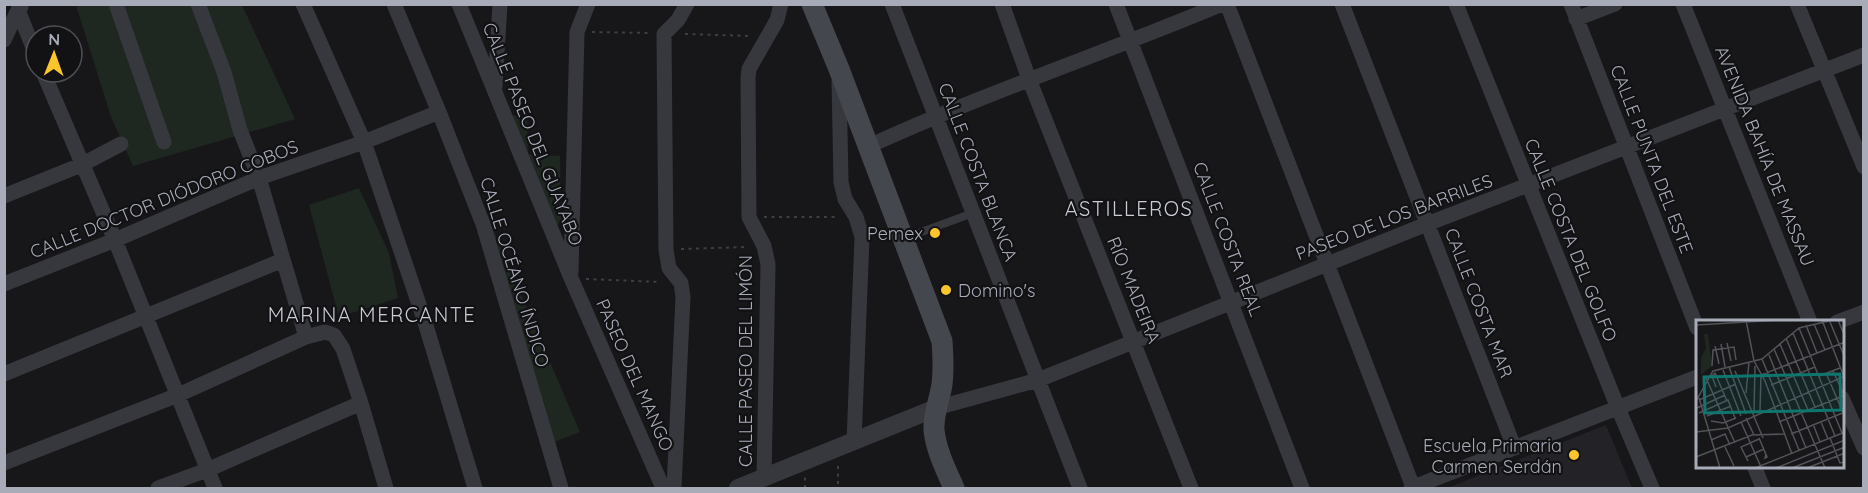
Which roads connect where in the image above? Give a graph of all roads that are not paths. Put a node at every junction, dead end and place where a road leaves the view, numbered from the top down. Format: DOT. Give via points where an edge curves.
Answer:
graph roads {
  1 [pos="116,4"];
  2 [pos="198,4"];
  3 [pos="303,4"];
  4 [pos="394,4"];
  5 [pos="459,4"];
  6 [pos="500,4"];
  7 [pos="588,4"];
  8 [pos="687,4"];
  9 [pos="781,4"];
  10 [pos="812,4"];
  11 [pos="892,4"];
  12 [pos="1002,4"];
  13 [pos="1116,4"];
  14 [pos="1222,4"];
  15 [pos="1227,4"];
  16 [pos="1341,4"];
  17 [pos="1456,4"];
  18 [pos="1615,4"];
  19 [pos="1683,4"];
  20 [pos="1797,4"];
  21 [pos="21,8"];
  22 [pos="1573,12"];
  23 [pos="26,24"];
  24 [pos="4,40"];
  25 [pos="1131,42"];
  26 [pos="1863,55"];
  27 [pos="839,69"];
  28 [pos="1824,70"];
  29 [pos="1029,79"];
  30 [pos="48,84"];
  31 [pos="495,93"];
  32 [pos="1726,108"];
  33 [pos="439,112"];
  34 [pos="936,116"];
  35 [pos="164,142"];
  36 [pos="364,142"];
  37 [pos="122,144"];
  38 [pos="869,146"];
  39 [pos="1626,147"];
  40 [pos="81,165"];
  41 [pos="1863,167"];
  42 [pos="259,178"];
  43 [pos="1529,186"];
  44 [pos="4,196"];
  45 [pos="973,213"];
  46 [pos="1427,225"];
  47 [pos="904,239"];
  48 [pos="115,240"];
  49 [pos="283,260"];
  50 [pos="1327,264"];
  51 [pos="571,278"];
  52 [pos="4,284"];
  53 [pos="1231,303"];
  54 [pos="1863,312"];
  55 [pos="146,317"];
  56 [pos="1809,320"];
  57 [pos="1842,320"];
  58 [pos="1696,325"];
  59 [pos="306,337"];
  60 [pos="1134,343"];
  61 [pos="4,374"];
  62 [pos="1696,376"];
  63 [pos="1038,380"];
  64 [pos="178,395"];
  65 [pos="361,403"];
  66 [pos="1844,404"];
  67 [pos="936,408"];
  68 [pos="1618,408"];
  69 [pos="846,445"];
  70 [pos="1514,447"];
  71 [pos="1863,448"];
  72 [pos="4,463"];
  73 [pos="1755,469"];
  74 [pos="207,470"];
  75 [pos="764,478"];
  76 [pos="1412,488"];
  77 [pos="158,489"];
  78 [pos="215,489"];
  79 [pos="386,489"];
  80 [pos="475,489"];
  81 [pos="561,489"];
  82 [pos="663,489"];
  83 [pos="674,489"];
  84 [pos="738,489"];
  85 [pos="954,489"];
  86 [pos="1080,489"];
  87 [pos="1191,489"];
  88 [pos="1302,489"];
  89 [pos="1652,489"];
  90 [pos="1763,489"];
  1 -- 35 [label="street"];
  2 -- 42 [label="street"];
  3 -- 36 [label="street"];
  4 -- 33 [label="street, CALLE OCÉANO ÍNDICO"];
  5 -- 31 [label="street, CALLE PASEO DEL GUAYABO"];
  6 -- 31 [label="street"];
  7 -- 51 [label="street" via="577,32"];
  8 -- 83 [label="street" via="664,34 666,250 669,268 681,283 683,297"];
  9 -- 75 [label="street, CALLE PASEO DEL LIMÓN" via="777,20 749,69 749,217 764,246 768,264"];
  10 -- 27 [label="main road"];
  11 -- 34 [label="street, CALLE COSTA BLANCA"];
  12 -- 29 [label="street, RÍO MADEIRA"];
  13 -- 25 [label="street, CALLE COSTA REAL"];
  14 -- 25 [label="street"];
  15 -- 50 [label="street"];
  16 -- 46 [label="street, CALLE COSTA MAR"];
  17 -- 43 [label="street, CALLE COSTA DEL GOLFO"];
  18 -- 22 [label="street"];
  19 -- 32 [label="street, AVENIDA BAHÍA DE MASSAU"];
  20 -- 28 [label="street"];
  21 -- 23 [label="street"];
  21 -- 24 [label="street"];
  22 -- 39 [label="street, CALLE PUNTA DEL ESTE"];
  25 -- 29 [label="street"];
  25 -- 53 [label="street, CALLE COSTA REAL"];
  26 -- 28 [label="street, PASEO DE LOS BARRILES"];
  27 -- 38 [label="main road"];
  27 -- 69 [label="street" via="841,182 862,237"];
  28 -- 32 [label="street, PASEO DE LOS BARRILES"];
  28 -- 41 [label="street"];
  29 -- 34 [label="street"];
  29 -- 60 [label="street, RÍO MADEIRA"];
  30 -- 40 [label="street"];
  31 -- 51 [label="street, CALLE PASEO DEL GUAYABO"];
  32 -- 39 [label="street, PASEO DE LOS BARRILES"];
  32 -- 56 [label="street, AVENIDA BAHÍA DE MASSAU"];
  33 -- 36 [label="street, CALLE DOCTOR DIÓDORO COBOS"];
  33 -- 81 [label="street, CALLE OCÉANO ÍNDICO" via="483,224"];
  34 -- 38 [label="street"];
  34 -- 45 [label="street, CALLE COSTA BLANCA"];
  36 -- 42 [label="street, CALLE DOCTOR DIÓDORO COBOS"];
  36 -- 80 [label="street"];
  37 -- 40 [label="street"];
  38 -- 47 [label="main road"];
  39 -- 43 [label="street, PASEO DE LOS BARRILES"];
  39 -- 58 [label="street, CALLE PUNTA DEL ESTE"];
  40 -- 44 [label="street"];
  40 -- 48 [label="street"];
  42 -- 48 [label="street, CALLE DOCTOR DIÓDORO COBOS"];
  42 -- 49 [label="street"];
  43 -- 46 [label="street, PASEO DE LOS BARRILES"];
  43 -- 68 [label="street, CALLE COSTA DEL GOLFO"];
  45 -- 47 [label="lane"];
  45 -- 63 [label="street, CALLE COSTA BLANCA"];
  46 -- 50 [label="street, PASEO DE LOS BARRILES"];
  46 -- 70 [label="street, CALLE COSTA MAR"];
  47 -- 67 [label="main road" via="942,341 944,364"];
  48 -- 52 [label="street, CALLE DOCTOR DIÓDORO COBOS"];
  48 -- 55 [label="street"];
  49 -- 55 [label="street"];
  49 -- 59 [label="street"];
  50 -- 53 [label="street, PASEO DE LOS BARRILES"];
  50 -- 76 [label="street"];
  51 -- 82 [label="street, PASEO DEL MANGO"];
  53 -- 60 [label="street, PASEO DE LOS BARRILES"];
  53 -- 88 [label="street, CALLE COSTA REAL"];
  54 -- 57 [label="street"];
  55 -- 61 [label="street"];
  55 -- 64 [label="street"];
  59 -- 64 [label="street"];
  59 -- 65 [label="street" via="325,332 339,340"];
  60 -- 63 [label="street, PASEO DE LOS BARRILES"];
  60 -- 87 [label="street, RÍO MADEIRA"];
  62 -- 68 [label="street"];
  63 -- 67 [label="street, PASEO DE LOS BARRILES"];
  63 -- 86 [label="street, CALLE COSTA BLANCA"];
  64 -- 72 [label="street"];
  64 -- 74 [label="street"];
  65 -- 74 [label="street"];
  65 -- 79 [label="street"];
  66 -- 71 [label="street"];
  67 -- 69 [label="street"];
  67 -- 85 [label="main road" via="934,429 938,448"];
  68 -- 70 [label="street"];
  68 -- 89 [label="street, CALLE COSTA DEL GOLFO"];
  69 -- 75 [label="street"];
  70 -- 76 [label="street"];
  73 -- 90 [label="street"];
  74 -- 77 [label="street"];
  74 -- 78 [label="street"];
  75 -- 84 [label="street"];
}
